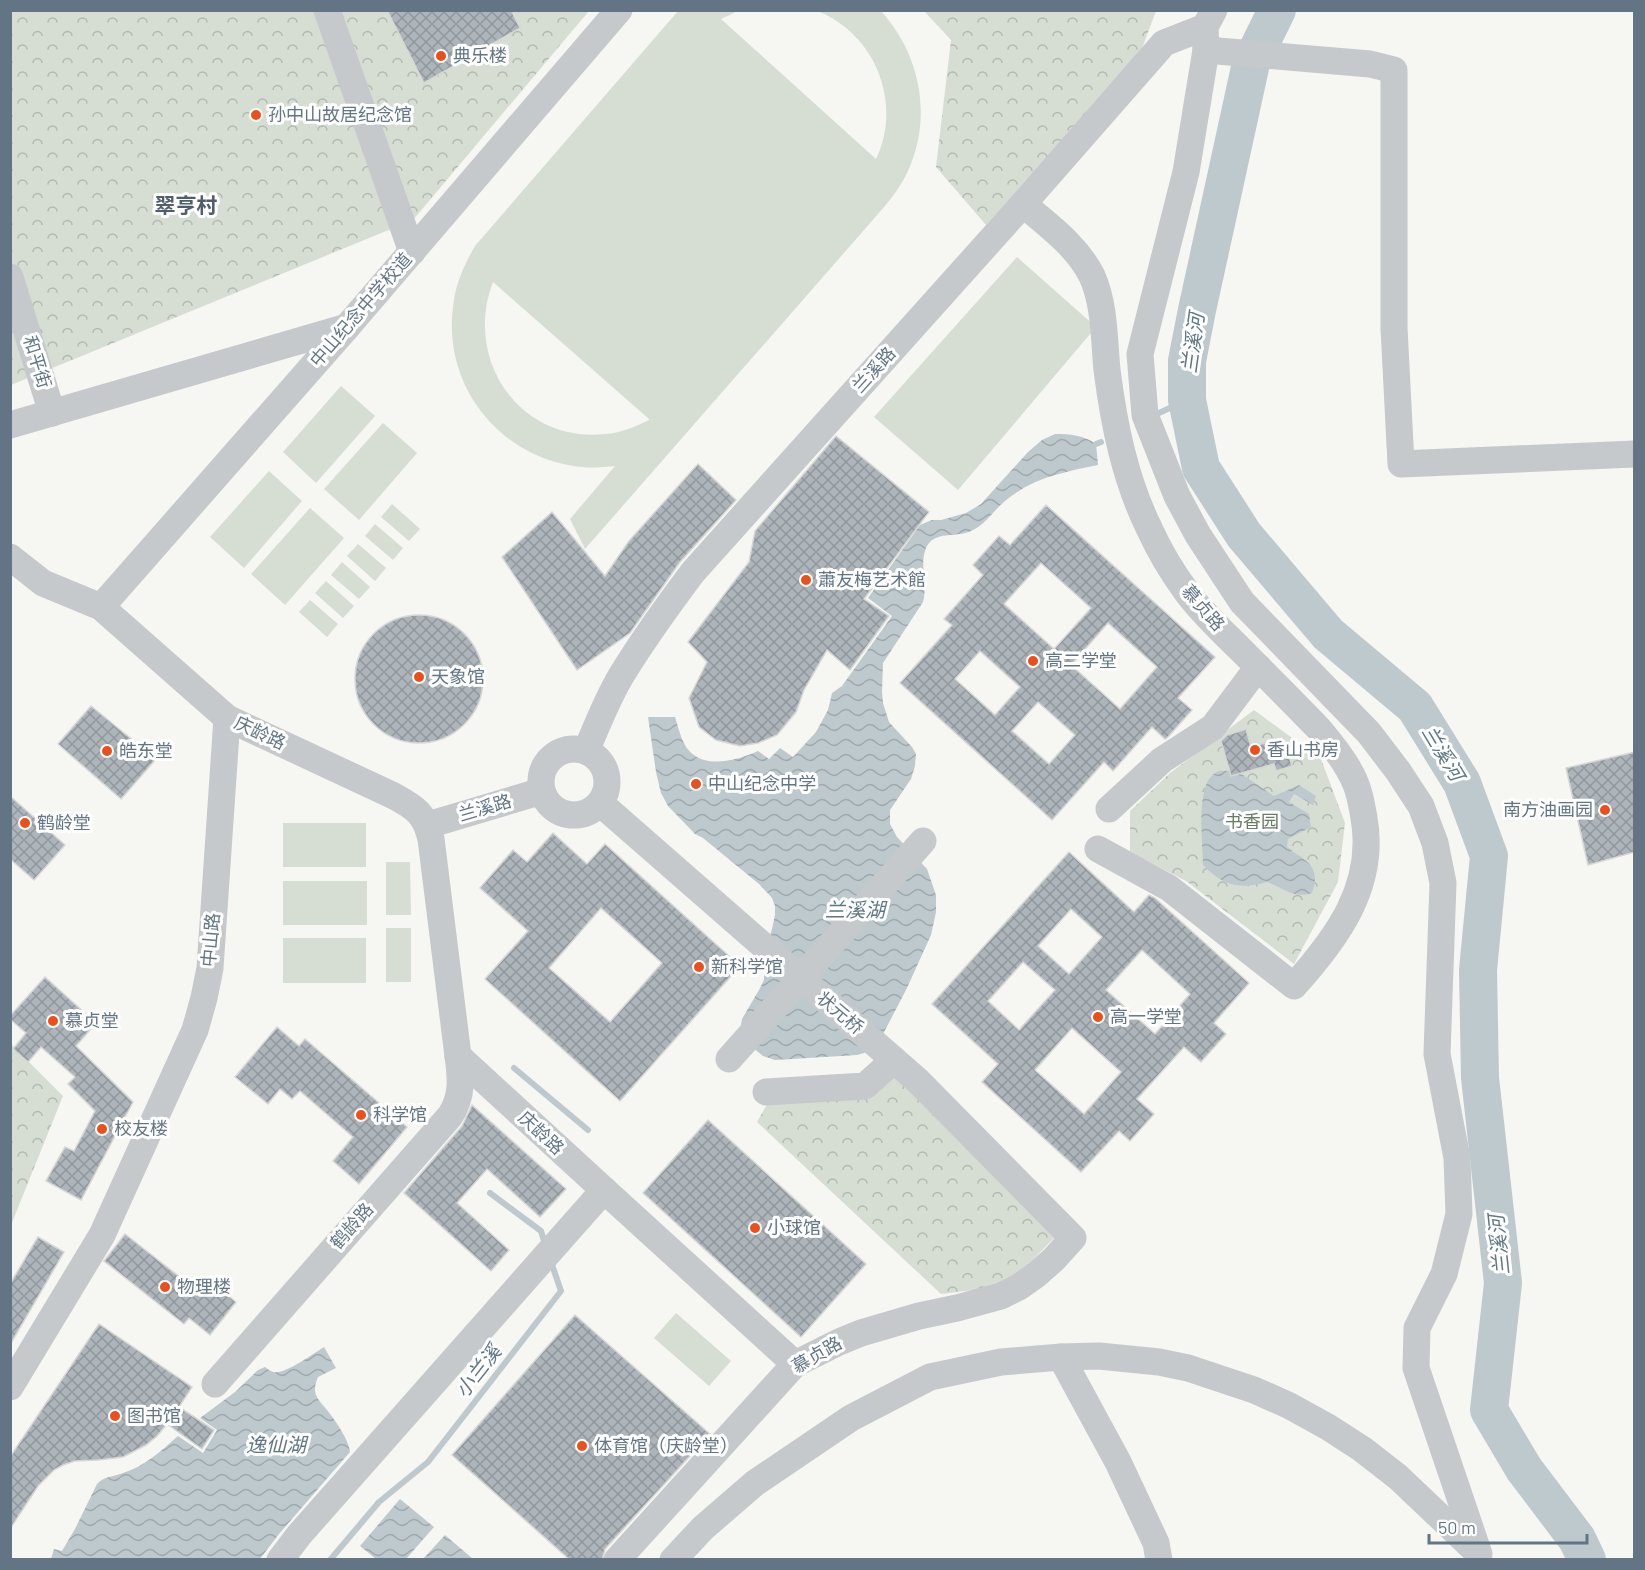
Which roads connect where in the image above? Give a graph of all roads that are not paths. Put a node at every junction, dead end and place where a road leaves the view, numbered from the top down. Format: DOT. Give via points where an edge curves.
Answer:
graph roads {
  1 [pos="327,10"];
  2 [pos="619,10"];
  3 [pos="1208,34"];
  4 [pos="1023,204"];
  5 [pos="412,252"];
  6 [pos="10,277"];
  7 [pos="347,327"];
  8 [pos="52,413"];
  9 [pos="10,425"];
  10 [pos="1635,454"];
  11 [pos="10,557"];
  12 [pos="101,607"];
  13 [pos="1258,667"];
  14 [pos="227,718"];
  15 [pos="586,751"];
  16 [pos="542,791"];
  17 [pos="600,803"];
  18 [pos="1109,809"];
  19 [pos="428,825"];
  20 [pos="921,843"];
  21 [pos="1098,849"];
  22 [pos="800,979"];
  23 [pos="735,1052"];
  24 [pos="887,1053"];
  25 [pos="458,1056"];
  26 [pos="766,1092"];
  27 [pos="604,1190"];
  28 [pos="1073,1238"];
  29 [pos="1061,1357"];
  30 [pos="795,1364"];
  31 [pos="215,1384"];
  32 [pos="10,1387"];
  33 [pos="1483,1557"];
  34 [pos="280,1560"];
  35 [pos="617,1560"];
  36 [pos="673,1560"];
  37 [pos="1159,1560"];
  1 -- 5 [label="street"];
  2 -- 5 [label="street, 中山纪念中学校道"];
  3 -- 4 [label="street, 兰溪路" via="1164,43"];
  3 -- 10 [label="street" via="1394,70 1394,328 1401,464"];
  3 -- 33 [label="street" via="1186,172 1140,354 1145,415 1198,536 1242,602 1369,733 1421,806 1435,843 1443,883 1437,1054 1457,1158 1459,1214 1444,1274 1417,1328 1416,1368"];
  4 -- 13 [label="street, 慕贞路" via="1072,247 1092,278 1099,299 1120,448 1148,527 1187,592"];
  4 -- 15 [label="street, 兰溪路" via="693,572 623,672"];
  5 -- 7 [label="street, 中山纪念中学校道"];
  6 -- 8 [label="street, 和平街"];
  7 -- 8 [label="street"];
  7 -- 12 [label="street, 中山纪念中学校道"];
  8 -- 9 [label="street"];
  11 -- 12 [label="street" via="42,583"];
  12 -- 14 [label="street"];
  13 -- 18 [label="street" via="1213,727 1162,760"];
  13 -- 21 [label="street, 慕贞路" via="1319,729 1346,765 1356,784 1366,831 1366,855 1353,905 1327,948 1294,986 1169,888"];
  14 -- 19 [label="street, 庆龄路" via="394,796 418,811"];
  14 -- 32 [label="street, 中山路" via="210,968 195,1030 102,1235"];
  15 -- 16 [label="street" via="556,754 543,771"];
  15 -- 17 [label="street" via="602,764 606,774 605,794"];
  16 -- 17 [label="street" via="546,801 562,814 583,814"];
  16 -- 19 [label="street, 兰溪路"];
  17 -- 22 [label="street, 状元桥"];
  19 -- 25 [label="street"];
  20 -- 22 [label="street, 状元桥"];
  22 -- 23 [label="street, 状元桥"];
  22 -- 24 [label="street, 状元桥"];
  24 -- 26 [label="street" via="865,1086"];
  24 -- 28 [label="street, 状元桥"];
  25 -- 27 [label="street, 庆龄路"];
  25 -- 31 [label="street, 鹤龄路" via="460,1094 450,1116"];
  27 -- 30 [label="street, 庆龄路"];
  27 -- 34 [label="street"];
  28 -- 30 [label="street, 慕贞路" via="1036,1275 1001,1296 861,1333"];
  29 -- 33 [label="street" via="1159,1362 1218,1378 1288,1405 1362,1449 1398,1477"];
  29 -- 36 [label="street" via="1001,1362 930,1377 851,1418 755,1483"];
  29 -- 37 [label="street" via="1118,1462 1156,1543"];
  30 -- 35 [label="street, 慕贞路"];
}
